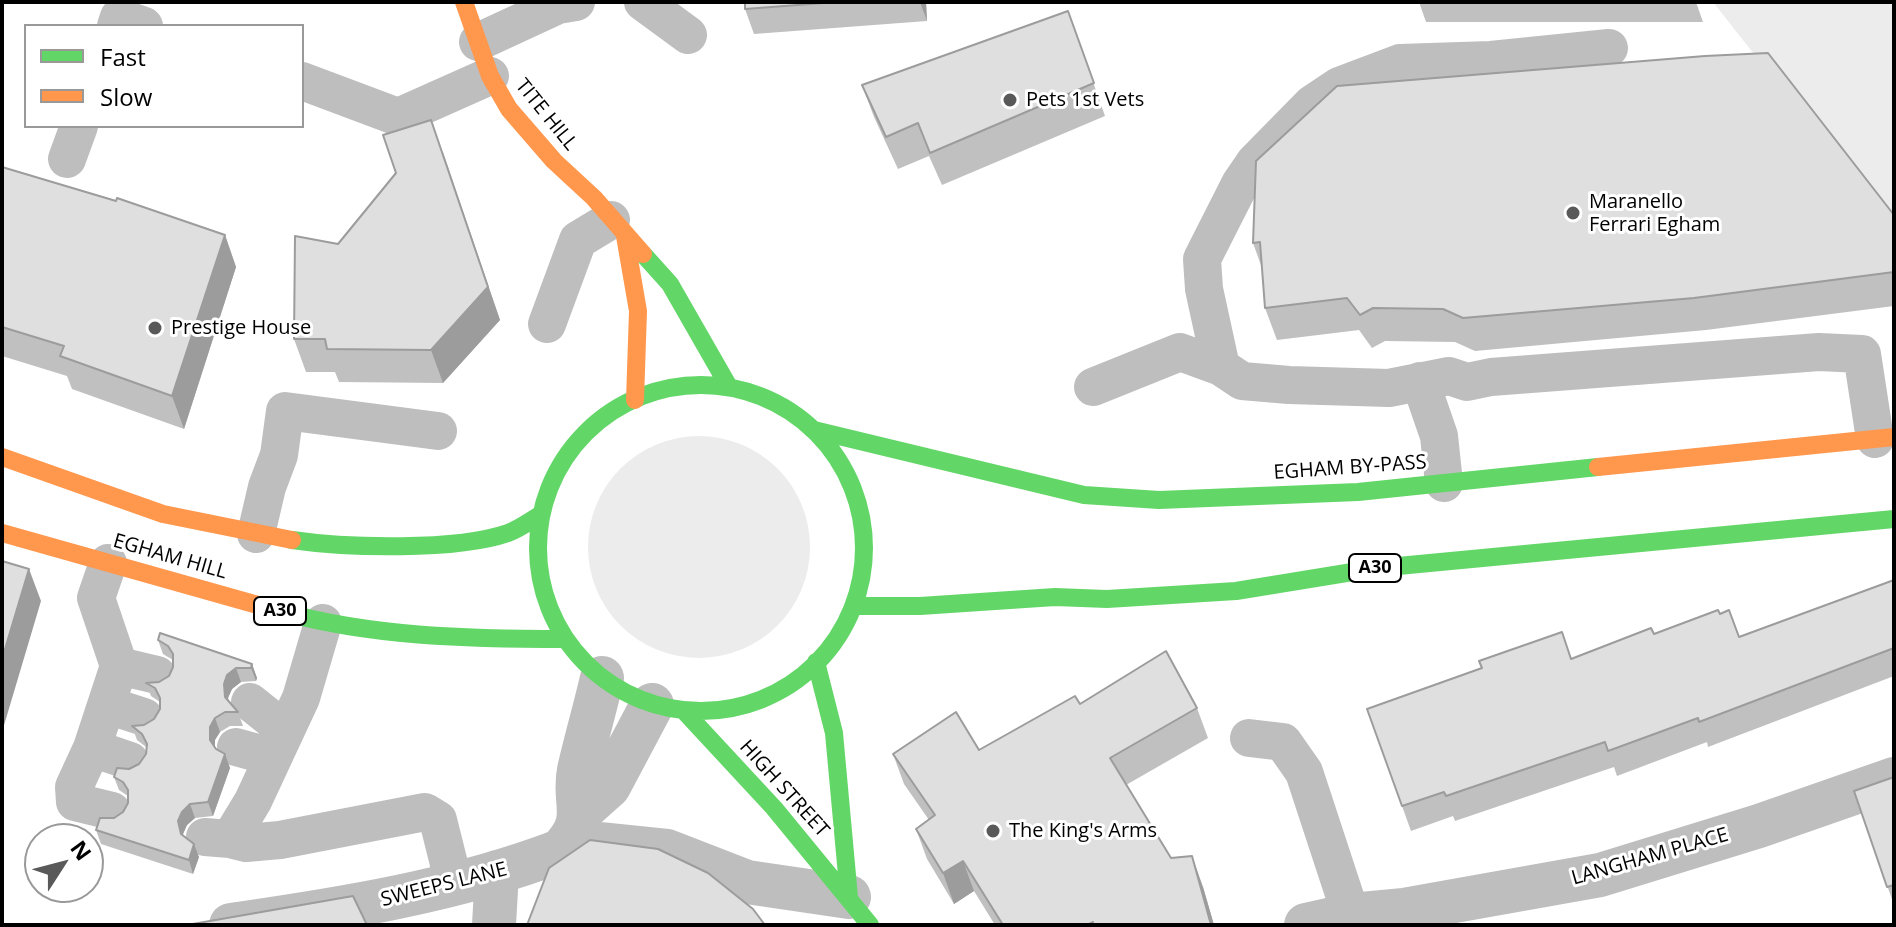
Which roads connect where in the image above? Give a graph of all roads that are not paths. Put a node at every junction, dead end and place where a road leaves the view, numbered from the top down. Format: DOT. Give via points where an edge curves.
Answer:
graph roads {
  1 [pos="464,2"];
  2 [pos="576,2"];
  3 [pos="643,2"];
  4 [pos="117,24"];
  5 [pos="138,24"];
  6 [pos="688,35"];
  7 [pos="1609,48"];
  8 [pos="484,59"];
  9 [pos="304,82"];
  10 [pos="618,228"];
  11 [pos="547,324"];
  12 [pos="1221,367"];
  13 [pos="1420,381"];
  14 [pos="729,387"];
  15 [pos="1093,387"];
  16 [pos="635,400"];
  17 [pos="814,430"];
  18 [pos="438,431"];
  19 [pos="1885,438"];
  20 [pos="2,457"];
  21 [pos="1444,483"];
  22 [pos="540,515"];
  23 [pos="1894,519"];
  24 [pos="2,533"];
  25 [pos="256,534"];
  26 [pos="108,563"];
  27 [pos="855,606"];
  28 [pos="323,623"];
  29 [pos="566,639"];
  30 [pos="816,662"];
  31 [pos="119,666"];
  32 [pos="157,675"];
  33 [pos="602,678"];
  34 [pos="250,702"];
  35 [pos="107,705"];
  36 [pos="668,708"];
  37 [pos="144,717"];
  38 [pos="1249,738"];
  39 [pos="279,743"];
  40 [pos="236,747"];
  41 [pos="92,748"];
  42 [pos="130,761"];
  43 [pos="1894,779"];
  44 [pos="112,811"];
  45 [pos="577,825"];
  46 [pos="497,872"];
  47 [pos="454,884"];
  48 [pos="860,911"];
  49 [pos="1351,915"];
  50 [pos="231,925"];
  51 [pos="494,925"];
  52 [pos="1306,925"];
  1 -- 8 [label="main road, TITE HILL"];
  2 -- 8 [label="lane" via="558,5"];
  3 -- 6 [label="lane"];
  4 -- 5 [label="lane" via="119,17"];
  7 -- 12 [label="lane" via="1400,63 1339,86 1312,104 1255,162 1202,259"];
  8 -- 9 [label="lane" via="398,117"];
  8 -- 10 [label="main road, TITE HILL" via="509,109"];
  10 -- 11 [label="lane" via="578,240"];
  10 -- 14 [label="main road, TITE HILL" via="670,284"];
  10 -- 16 [label="main road" via="638,311"];
  12 -- 13 [label="lane" via="1242,381 1289,385 1389,388"];
  12 -- 15 [label="lane" via="1180,352"];
  13 -- 19 [label="lane" via="1449,376 1467,382 1819,352 1862,354"];
  13 -- 21 [label="lane" via="1439,436"];
  14 -- 16 [label="main road" via="677,387"];
  14 -- 17 [label="main road" via="787,409"];
  16 -- 22 [label="main road" via="610,413 575,445 558,470"];
  17 -- 21 [label="main road, EGHAM BY-PASS" via="1084,495 1211,499"];
  17 -- 27 [label="main road" via="840,463 858,502 864,572"];
  18 -- 25 [label="lane" via="285,411 279,455"];
  19 -- 21 [label="main road, EGHAM BY-PASS"];
  20 -- 25 [label="main road, EGHAM HILL" via="163,514"];
  22 -- 25 [label="main road, EGHAM HILL" via="508,533 400,546 315,543"];
  22 -- 29 [label="main road" via="540,573"];
  23 -- 27 [label="main road, A30" via="1377,568 1236,591"];
  24 -- 26 [label="main road, EGHAM HILL / A30"];
  26 -- 28 [label="main road, EGHAM HILL / A30"];
  26 -- 31 [label="lane" via="96,598"];
  27 -- 30 [label="main road" via="835,644"];
  28 -- 29 [label="main road, EGHAM HILL / A30" via="456,639"];
  28 -- 39 [label="lane" via="301,698"];
  29 -- 33 [label="main road"];
  30 -- 36 [label="main road" via="765,696 730,708 694,713"];
  30 -- 48 [label="main road, HIGH STREET" via="834,733"];
  31 -- 32 [label="lane"];
  31 -- 35 [label="lane"];
  33 -- 36 [label="main road"];
  33 -- 45 [label="street" via="578,775"];
  34 -- 39 [label="lane"];
  35 -- 37 [label="lane"];
  35 -- 41 [label="lane"];
  36 -- 45 [label="street, SWEEPS LANE"];
  36 -- 48 [label="main road, HIGH STREET" via="774,808"];
  38 -- 49 [label="lane" via="1283,742 1304,772"];
  39 -- 40 [label="lane"];
  39 -- 47 [label="lane" via="237,797 218,838 246,843 280,840 425,812 438,820"];
  41 -- 42 [label="lane"];
  41 -- 44 [label="lane" via="74,787 75,802"];
  43 -- 49 [label="street, LANGHAM PLACE" via="1600,875"];
  45 -- 46 [label="street, SWEEPS LANE" via="560,851"];
  45 -- 48 [label="street" via="747,882"];
  46 -- 47 [label="street, SWEEPS LANE"];
  46 -- 51 [label="street"];
  47 -- 50 [label="street, SWEEPS LANE" via="350,908"];
  49 -- 52 [label="street, LANGHAM PLACE"];
}
